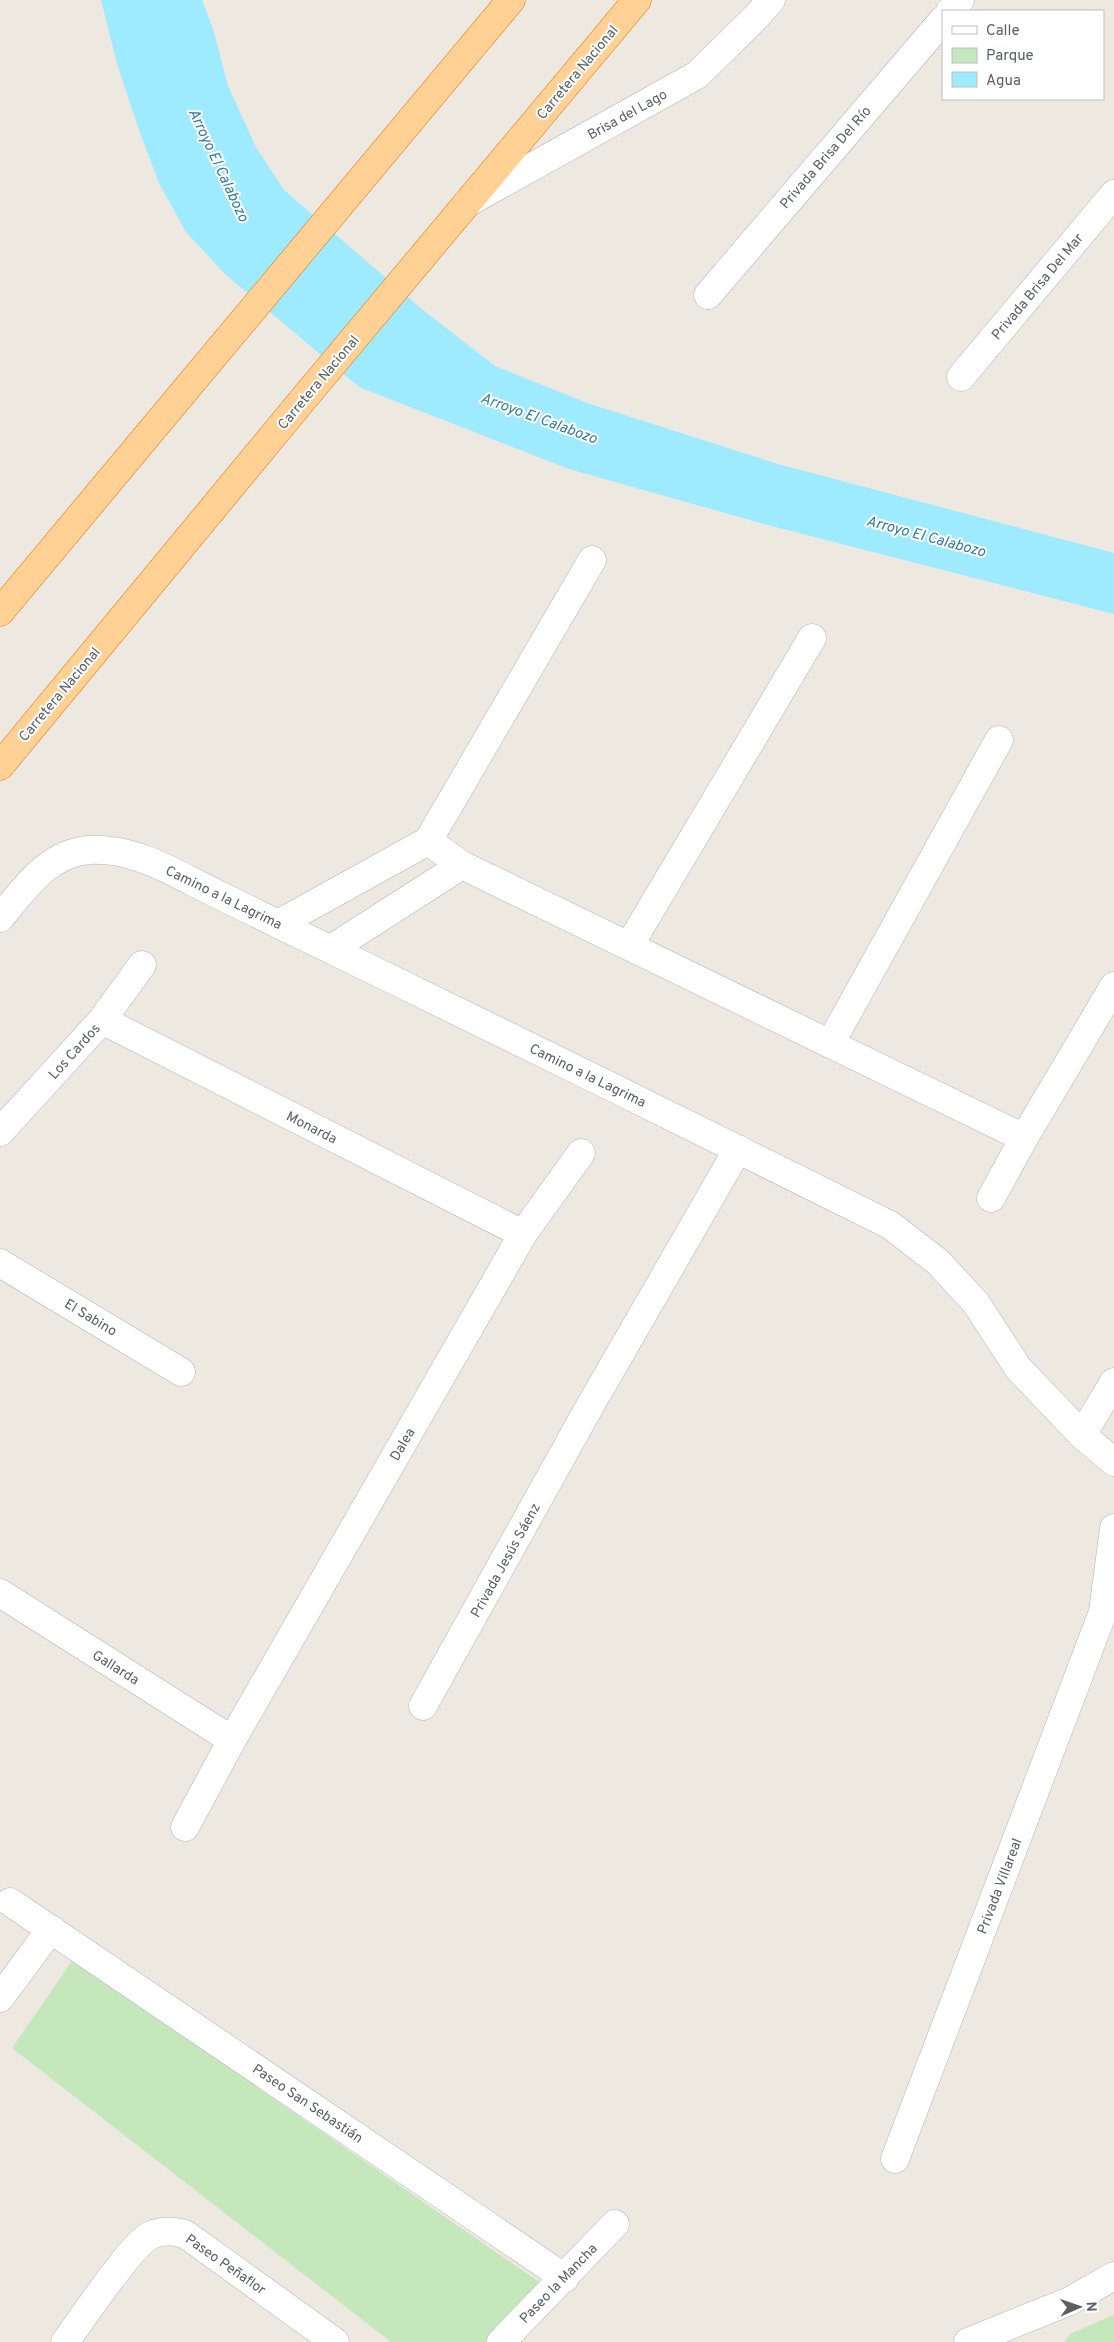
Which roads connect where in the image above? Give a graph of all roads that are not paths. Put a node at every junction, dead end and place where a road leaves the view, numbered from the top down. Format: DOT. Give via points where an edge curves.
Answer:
graph roads {
  1 [pos="512,0"];
  2 [pos="638,0"];
  3 [pos="771,0"];
  4 [pos="960,0"];
  5 [pos="951,10"];
  6 [pos="942,21"];
  7 [pos="1114,194"];
  8 [pos="466,204"];
  9 [pos="708,295"];
  10 [pos="961,377"];
  11 [pos="592,560"];
  12 [pos="0,612"];
  13 [pos="812,638"];
  14 [pos="999,740"];
  15 [pos="0,766"];
  16 [pos="428,841"];
  17 [pos="462,865"];
  18 [pos="0,918"];
  19 [pos="278,924"];
  20 [pos="629,946"];
  21 [pos="331,950"];
  22 [pos="142,965"];
  23 [pos="1114,986"];
  24 [pos="102,1020"];
  25 [pos="830,1044"];
  26 [pos="0,1132"];
  27 [pos="1024,1138"];
  28 [pos="738,1149"];
  29 [pos="581,1152"];
  30 [pos="991,1198"];
  31 [pos="522,1234"];
  32 [pos="0,1263"];
  33 [pos="181,1372"];
  34 [pos="1114,1382"];
  35 [pos="1082,1435"];
  36 [pos="1114,1462"];
  37 [pos="1114,1528"];
  38 [pos="0,1593"];
  39 [pos="1109,1608"];
  40 [pos="423,1706"];
  41 [pos="232,1740"];
  42 [pos="185,1827"];
  43 [pos="10,1902"];
  44 [pos="51,1929"];
  45 [pos="0,1998"];
  46 [pos="894,2159"];
  47 [pos="615,2224"];
  48 [pos="1114,2276"];
  49 [pos="565,2278"];
  50 [pos="65,2342"];
  51 [pos="335,2342"];
  52 [pos="501,2342"];
  53 [pos="968,2342"];
  1 -- 12 [label="highway"];
  2 -- 8 [label="highway, Carretera Nacional"];
  3 -- 8 [label="street, Brisa del Lago" via="697,75"];
  4 -- 5 [label="street"];
  6 -- 9 [label="street, Privada Brisa Del Río"];
  7 -- 10 [label="street, Privada Brisa Del Mar"];
  8 -- 15 [label="highway, Carretera Nacional"];
  11 -- 16 [label="street"];
  13 -- 20 [label="street"];
  14 -- 25 [label="street"];
  16 -- 17 [label="street"];
  16 -- 19 [label="street"];
  17 -- 20 [label="street"];
  17 -- 21 [label="street"];
  18 -- 19 [label="street, Camino a la Lagrima" via="50,864 68,854 89,850 117,851 146,859"];
  19 -- 21 [label="street, Camino a la Lagrima"];
  20 -- 25 [label="street"];
  21 -- 28 [label="street, Camino a la Lagrima"];
  22 -- 24 [label="street, Los Cardos"];
  23 -- 27 [label="street"];
  24 -- 26 [label="street, Los Cardos"];
  24 -- 31 [label="street, Monarda"];
  25 -- 27 [label="street"];
  27 -- 30 [label="street"];
  28 -- 35 [label="street, Camino a la Lagrima" via="890,1225 938,1262 976,1303 1018,1368"];
  28 -- 40 [label="street, Privada Jesús Sáenz"];
  29 -- 31 [label="street, Dalea"];
  31 -- 41 [label="street, Dalea"];
  32 -- 33 [label="street, El Sabino"];
  34 -- 35 [label="street"];
  35 -- 36 [label="street, Camino a la Lagrima"];
  37 -- 39 [label="street, Privada Villareal"];
  38 -- 41 [label="street, Gallarda"];
  39 -- 46 [label="street, Privada Villareal"];
  41 -- 42 [label="street, Dalea"];
  43 -- 44 [label="street, Paseo San Sebastián"];
  44 -- 45 [label="street"];
  44 -- 49 [label="street, Paseo San Sebastián"];
  47 -- 49 [label="street, Paseo la Mancha"];
  48 -- 53 [label="street" via="1070,2301"];
  49 -- 52 [label="street, Paseo la Mancha"];
  50 -- 51 [label="street, Paseo Peñaflor" via="134,2248 150,2235 168,2230 185,2234"];
}
